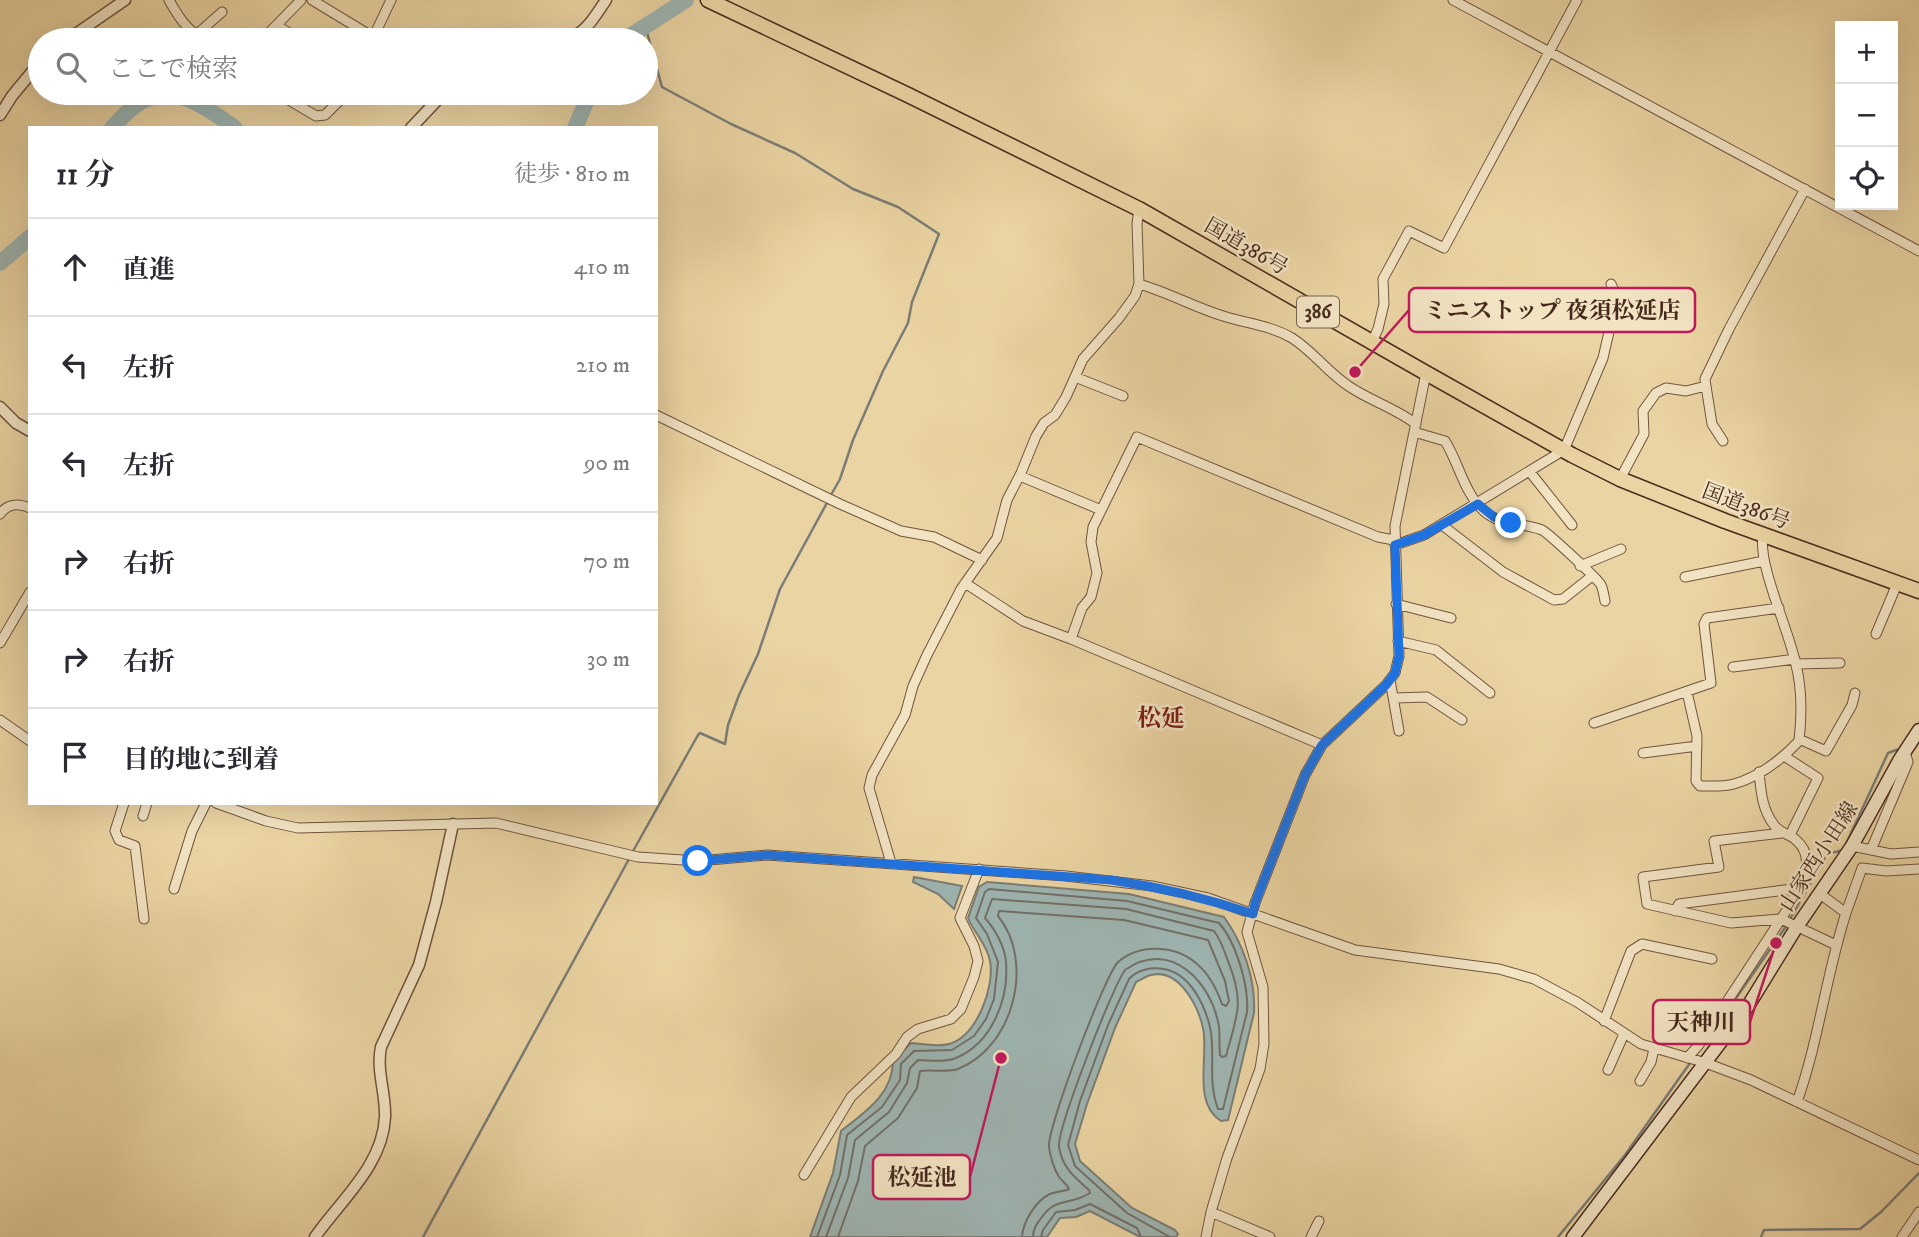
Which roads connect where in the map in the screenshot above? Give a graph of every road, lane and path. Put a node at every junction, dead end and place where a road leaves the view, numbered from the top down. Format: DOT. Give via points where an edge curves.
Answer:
graph roads {
  1 [pos="125,0"];
  2 [pos="170,0"];
  3 [pos="301,0"];
  4 [pos="312,0"];
  5 [pos="391,0"];
  6 [pos="606,0"];
  7 [pos="708,0"];
  8 [pos="1453,0"];
  9 [pos="1577,0"];
  10 [pos="222,12"];
  11 [pos="277,26"];
  12 [pos="84,28"];
  13 [pos="188,28"];
  14 [pos="208,28"];
  15 [pos="281,28"];
  16 [pos="355,28"];
  17 [pos="377,28"];
  18 [pos="586,28"];
  19 [pos="1550,51"];
  20 [pos="28,77"];
  21 [pos="297,105"];
  22 [pos="336,105"];
  23 [pos="433,105"];
  24 [pos="0,115"];
  25 [pos="413,126"];
  26 [pos="1805,188"];
  27 [pos="1139,209"];
  28 [pos="1919,250"];
  29 [pos="1139,284"];
  30 [pos="1611,284"];
  31 [pos="1372,342"];
  32 [pos="1426,373"];
  33 [pos="1075,377"];
  34 [pos="1706,386"];
  35 [pos="1123,396"];
  36 [pos="0,407"];
  37 [pos="658,416"];
  38 [pos="1415,428"];
  39 [pos="28,430"];
  40 [pos="1723,441"];
  41 [pos="1564,450"];
  42 [pos="1530,472"];
  43 [pos="1020,475"];
  44 [pos="1620,479"];
  45 [pos="1478,504"];
  46 [pos="28,507"];
  47 [pos="1101,510"];
  48 [pos="0,514"];
  49 [pos="1442,525"];
  50 [pos="1572,525"];
  51 [pos="1763,536"];
  52 [pos="1395,542"];
  53 [pos="1621,550"];
  54 [pos="982,560"];
  55 [pos="1765,561"];
  56 [pos="1580,566"];
  57 [pos="1592,576"];
  58 [pos="1685,577"];
  59 [pos="965,583"];
  60 [pos="1897,584"];
  61 [pos="1919,591"];
  62 [pos="28,595"];
  63 [pos="1605,601"];
  64 [pos="1396,604"];
  65 [pos="1779,608"];
  66 [pos="1451,618"];
  67 [pos="1876,634"];
  68 [pos="1071,639"];
  69 [pos="1398,640"];
  70 [pos="0,643"];
  71 [pos="1795,662"];
  72 [pos="1840,663"];
  73 [pos="1733,667"];
  74 [pos="1390,680"];
  75 [pos="1687,692"];
  76 [pos="1490,693"];
  77 [pos="1854,693"];
  78 [pos="1395,698"];
  79 [pos="0,720"];
  80 [pos="1462,720"];
  81 [pos="1594,723"];
  82 [pos="1919,730"];
  83 [pos="1399,731"];
  84 [pos="1799,739"];
  85 [pos="28,740"];
  86 [pos="1322,745"];
  87 [pos="1697,747"];
  88 [pos="1905,752"];
  89 [pos="1643,753"];
  90 [pos="1784,756"];
  91 [pos="1759,772"];
  92 [pos="123,805"];
  93 [pos="146,805"];
  94 [pos="204,805"];
  95 [pos="222,805"];
  96 [pos="143,816"];
  97 [pos="453,824"];
  98 [pos="1786,834"];
  99 [pos="1852,846"];
  100 [pos="1871,850"];
  101 [pos="1919,852"];
  102 [pos="891,863"];
  103 [pos="979,869"];
  104 [pos="1919,869"];
  105 [pos="1800,888"];
  106 [pos="174,889"];
  107 [pos="1820,894"];
  108 [pos="1675,911"];
  109 [pos="1846,913"];
  110 [pos="1253,914"];
  111 [pos="144,919"];
  112 [pos="1781,919"];
  113 [pos="1796,928"];
  114 [pos="1836,945"];
  115 [pos="1712,959"];
  116 [pos="1604,1021"];
  117 [pos="1624,1034"];
  118 [pos="1654,1049"];
  119 [pos="1687,1058"];
  120 [pos="1706,1063"];
  121 [pos="1608,1070"];
  122 [pos="1640,1081"];
  123 [pos="1797,1102"];
  124 [pos="1919,1160"];
  125 [pos="804,1175"];
  126 [pos="1211,1212"];
  127 [pos="1919,1212"];
  128 [pos="1319,1221"];
  129 [pos="315,1237"];
  130 [pos="1206,1237"];
  131 [pos="1270,1237"];
  132 [pos="1311,1237"];
  133 [pos="1573,1237"];
  134 [pos="1902,1237"];
  1 -- 12 [label="street"];
  2 -- 13 [label="street"];
  3 -- 11 [label="street"];
  4 -- 16 [label="street"];
  5 -- 17 [label="street"];
  6 -- 18 [label="street"];
  7 -- 27 [label="highway, 国道386号 / 386"];
  8 -- 19 [label="street"];
  9 -- 19 [label="street"];
  10 -- 14 [label="street"];
  11 -- 15 [label="street"];
  19 -- 26 [label="street"];
  19 -- 31 [label="street" via="1444,248 1409,231 1383,279 1384,304"];
  20 -- 24 [label="street"];
  21 -- 22 [label="street" via="316,116 326,115"];
  23 -- 25 [label="street"];
  26 -- 28 [label="street"];
  26 -- 34 [label="street" via="1729,329 1705,379"];
  27 -- 29 [label="street"];
  27 -- 31 [label="highway, 国道386号 / 386"];
  29 -- 33 [label="street" via="1119,318 1083,359"];
  29 -- 38 [label="street" via="1219,315 1281,332 1350,387 1403,414"];
  30 -- 41 [label="street" via="1617,297 1603,358"];
  31 -- 32 [label="highway, 国道386号 / 386"];
  32 -- 38 [label="street"];
  32 -- 41 [label="highway, 国道386号 / 386"];
  33 -- 35 [label="street"];
  33 -- 43 [label="street" via="1055,415 1036,436"];
  34 -- 40 [label="street" via="1712,424"];
  34 -- 44 [label="street" via="1656,393 1643,411 1644,434"];
  36 -- 39 [label="street"];
  37 -- 54 [label="street" via="901,531 934,537"];
  38 -- 45 [label="street" via="1445,441"];
  38 -- 52 [label="street"];
  41 -- 42 [label="street"];
  41 -- 44 [label="highway, 国道386号 / 386"];
  42 -- 45 [label="street"];
  42 -- 50 [label="street"];
  43 -- 47 [label="street"];
  43 -- 54 [label="street" via="1004,508 997,538"];
  44 -- 51 [label="highway, 国道386号 / 386"];
  45 -- 49 [label="street"];
  45 -- 56 [label="street" via="1494,517 1553,536"];
  46 -- 48 [label="street" via="11,505"];
  47 -- 52 [label="street" via="1137,437"];
  47 -- 68 [label="street" via="1091,542 1097,573"];
  49 -- 52 [label="street"];
  49 -- 57 [label="street" via="1503,572 1554,600 1563,599"];
  51 -- 55 [label="street"];
  51 -- 60 [label="highway, 国道386号 / 386"];
  52 -- 64 [label="street"];
  53 -- 56 [label="street"];
  54 -- 59 [label="street"];
  55 -- 58 [label="street"];
  55 -- 65 [label="street"];
  56 -- 57 [label="street"];
  57 -- 63 [label="street" via="1600,583"];
  59 -- 68 [label="street" via="1023,621"];
  59 -- 102 [label="street" via="927,654 897,732 872,775 869,788"];
  60 -- 61 [label="highway, 国道386号 / 386"];
  60 -- 67 [label="street"];
  62 -- 70 [label="street"];
  64 -- 66 [label="street"];
  64 -- 69 [label="street"];
  65 -- 71 [label="street"];
  65 -- 75 [label="street" via="1707,618 1711,683"];
  68 -- 86 [label="street"];
  69 -- 74 [label="street" via="1399,656"];
  69 -- 76 [label="street" via="1436,650"];
  71 -- 72 [label="street"];
  71 -- 73 [label="street"];
  71 -- 84 [label="street" via="1800,688"];
  74 -- 78 [label="street"];
  74 -- 86 [label="street"];
  75 -- 81 [label="street"];
  75 -- 87 [label="street"];
  77 -- 84 [label="street" via="1853,705 1826,751"];
  78 -- 80 [label="street" via="1427,697"];
  78 -- 83 [label="street"];
  79 -- 85 [label="street"];
  82 -- 88 [label="main road, 山家西小田線"];
  84 -- 90 [label="street"];
  86 -- 110 [label="street" via="1305,775"];
  87 -- 89 [label="street"];
  87 -- 91 [label="street" via="1696,781 1700,786 1734,784"];
  88 -- 99 [label="main road, 山家西小田線"];
  88 -- 100 [label="street" via="1908,762"];
  90 -- 91 [label="street"];
  90 -- 98 [label="street" via="1818,778"];
  91 -- 98 [label="street" via="1763,808 1775,827"];
  92 -- 111 [label="street" via="115,831 119,840 135,846"];
  93 -- 96 [label="street"];
  94 -- 106 [label="street"];
  95 -- 97 [label="street" via="298,828"];
  97 -- 102 [label="street" via="496,823 638,857 698,861 767,855"];
  97 -- 129 [label="street" via="419,965 379,1057 386,1115 383,1138 374,1159"];
  98 -- 105 [label="street" via="1799,842 1806,854"];
  98 -- 108 [label="street" via="1714,841 1718,867 1643,877 1647,904"];
  99 -- 100 [label="street"];
  99 -- 107 [label="main road, 山家西小田線"];
  100 -- 101 [label="street"];
  102 -- 103 [label="street"];
  103 -- 110 [label="street" via="1152,886"];
  103 -- 125 [label="street" via="960,918 978,961 961,1009 951,1019 907,1037 896,1054 851,1097"];
  104 -- 109 [label="street" via="1862,868"];
  105 -- 108 [label="street" via="1679,904"];
  105 -- 112 [label="street"];
  107 -- 109 [label="street"];
  107 -- 113 [label="main road, 山家西小田線"];
  108 -- 112 [label="street" via="1731,923"];
  109 -- 114 [label="street"];
  110 -- 116 [label="street" via="1355,950 1508,970 1535,979"];
  110 -- 126 [label="street" via="1247,932 1263,987 1264,1044"];
  112 -- 113 [label="street"];
  112 -- 119 [label="street"];
  113 -- 114 [label="street"];
  113 -- 120 [label="main road, 山家西小田線"];
  114 -- 123 [label="street"];
  115 -- 116 [label="street" via="1642,944 1631,951"];
  116 -- 117 [label="street"];
  117 -- 118 [label="street"];
  117 -- 121 [label="street"];
  118 -- 119 [label="street"];
  118 -- 122 [label="street"];
  119 -- 120 [label="street"];
  120 -- 123 [label="street"];
  120 -- 133 [label="main road, 山家西小田線"];
  123 -- 124 [label="street"];
  126 -- 130 [label="street"];
  126 -- 131 [label="street"];
  127 -- 134 [label="street"];
  128 -- 132 [label="street"];
}
